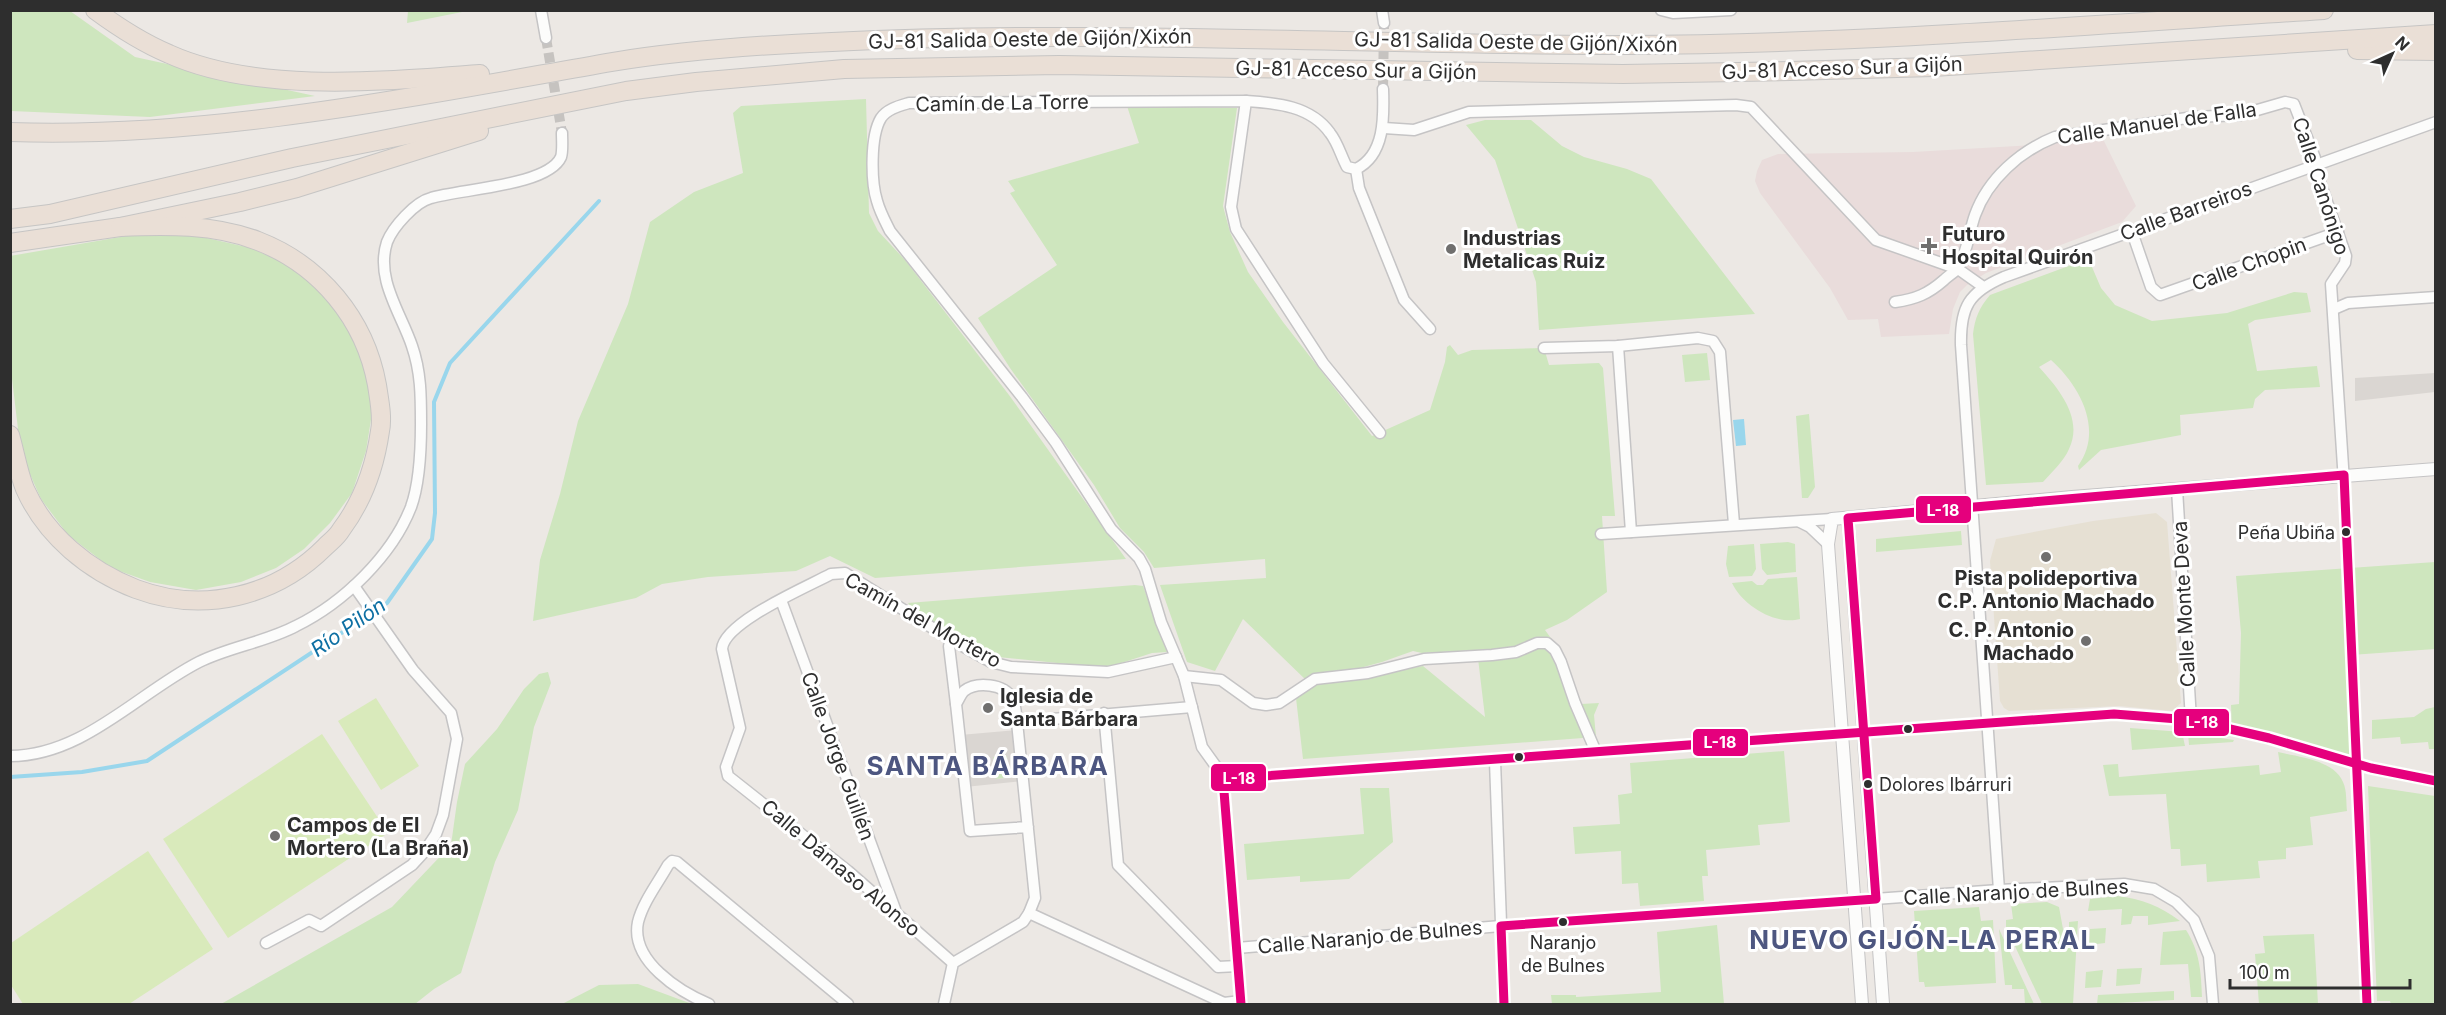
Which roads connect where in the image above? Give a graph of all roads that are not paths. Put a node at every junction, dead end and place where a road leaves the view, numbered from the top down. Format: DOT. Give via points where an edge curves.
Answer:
graph roads {
  1 [pos="95,10"];
  2 [pos="541,10"];
  3 [pos="1382,10"];
  4 [pos="1661,10"];
  5 [pos="1731,10"];
  6 [pos="2324,10"];
  7 [pos="1384,23"];
  8 [pos="2436,34"];
  9 [pos="546,38"];
  10 [pos="2274,45"];
  11 [pos="2436,51"];
  12 [pos="602,64"];
  13 [pos="1383,89"];
  14 [pos="1246,101"];
  15 [pos="2285,102"];
  16 [pos="570,103"];
  17 [pos="2436,122"];
  18 [pos="1384,129"];
  19 [pos="10,132"];
  20 [pos="562,133"];
  21 [pos="2314,165"];
  22 [pos="1356,169"];
  23 [pos="10,219"];
  24 [pos="120,227"];
  25 [pos="2132,232"];
  26 [pos="2338,232"];
  27 [pos="10,243"];
  28 [pos="1958,269"];
  29 [pos="1982,286"];
  30 [pos="2436,297"];
  31 [pos="1895,302"];
  32 [pos="2334,309"];
  33 [pos="1430,329"];
  34 [pos="1618,346"];
  35 [pos="1544,348"];
  36 [pos="1380,433"];
  37 [pos="10,435"];
  38 [pos="2436,469"];
  39 [pos="2344,475"];
  40 [pos="2177,489"];
  41 [pos="1971,507"];
  42 [pos="1848,518"];
  43 [pos="1832,519"];
  44 [pos="1797,520"];
  45 [pos="1734,524"];
  46 [pos="1631,532"];
  47 [pos="1601,534"];
  48 [pos="1828,544"];
  49 [pos="354,586"];
  50 [pos="781,600"];
  51 [pos="949,646"];
  52 [pos="1176,657"];
  53 [pos="1184,676"];
  54 [pos="957,704"];
  55 [pos="1192,707"];
  56 [pos="1104,713"];
  57 [pos="2191,720"];
  58 [pos="1017,722"];
  59 [pos="1987,723"];
  60 [pos="1864,734"];
  61 [pos="1842,735"];
  62 [pos="1596,752"];
  63 [pos="10,756"];
  64 [pos="1495,761"];
  65 [pos="2356,764"];
  66 [pos="1223,779"];
  67 [pos="2436,781"];
  68 [pos="1028,827"];
  69 [pos="1999,890"];
  70 [pos="1875,899"];
  71 [pos="1855,901"];
  72 [pos="896,912"];
  73 [pos="1029,913"];
  74 [pos="1501,926"];
  75 [pos="266,943"];
  76 [pos="1237,948"];
  77 [pos="953,963"];
  78 [pos="1238,966"];
  79 [pos="1241,1003"];
  80 [pos="1224,1004"];
  81 [pos="709,1005"];
  82 [pos="848,1005"];
  83 [pos="944,1005"];
  84 [pos="1504,1005"];
  85 [pos="1862,1005"];
  86 [pos="1883,1005"];
  87 [pos="2213,1005"];
  88 [pos="2367,1005"];
  1 -- 12 [label="highway" via="170,55 251,77 320,82"];
  2 -- 9 [label="street"];
  3 -- 7 [label="street"];
  4 -- 5 [label="street"];
  6 -- 12 [label="highway, GJ-81 Salida Oeste de Gijón/Xixón" via="1927,37 1789,42 1623,45 1077,36 834,42 707,50"];
  8 -- 10 [label="highway"];
  10 -- 11 [label="highway"];
  10 -- 16 [label="highway, GJ-81 Acceso Sur a Gijón" via="1933,67 1623,74 1059,65 844,69 696,82"];
  12 -- 19 [label="highway" via="297,114 145,129"];
  13 -- 18 [label="street"];
  14 -- 22 [label="street, Camín de La Torre" via="1300,109 1320,121 1332,135 1347,167"];
  14 -- 36 [label="street" via="1231,207 1236,229 1323,363"];
  14 -- 52 [label="street, Camín de La Torre" via="909,104 886,113 875,138 876,198 890,231 1022,397 1111,529 1139,558"];
  15 -- 21 [label="street, Calle Canónigo" via="2294,104 2315,158"];
  15 -- 28 [label="street, Calle Manuel de Falla" via="2240,115 2194,117 2055,136 2034,145 2007,167 1986,193"];
  16 -- 23 [label="highway" via="292,158 50,214"];
  16 -- 24 [label="highway" via="297,188"];
  17 -- 21 [label="street, Calle Barreiros"];
  18 -- 22 [label="street" via="1369,157"];
  18 -- 28 [label="street" via="1414,130 1469,112 1751,107 1876,240"];
  20 -- 49 [label="street" via="561,156 551,169 502,185 430,198 408,212 388,241 383,263 392,300 412,345 421,378 421,444 411,506 402,526"];
  21 -- 25 [label="street, Calle Barreiros"];
  21 -- 26 [label="street, Calle Canónigo"];
  22 -- 33 [label="street" via="1359,188 1404,300"];
  24 -- 27 [label="highway"];
  24 -- 37 [label="highway" via="223,231 257,240 290,256 337,296 358,327 373,363 379,399 381,429 372,470 357,504 340,532 310,562 279,582 237,598 196,601 158,597 112,580 73,553 46,524 25,488"];
  25 -- 26 [label="street, Calle Chopin" via="2151,287 2160,295"];
  25 -- 29 [label="street, Calle Barreiros"];
  26 -- 32 [label="street, Calle Canónigo" via="2346,256 2331,284"];
  28 -- 29 [label="street"];
  28 -- 31 [label="street" via="1929,293"];
  29 -- 41 [label="street" via="1966,307 1960,326"];
  30 -- 32 [label="street" via="2348,303"];
  32 -- 39 [label="street, Calle Canónigo"];
  34 -- 35 [label="street"];
  34 -- 45 [label="street" via="1713,341 1720,352"];
  34 -- 46 [label="street"];
  38 -- 39 [label="street"];
  39 -- 40 [label="street"];
  39 -- 65 [label="street, Calle Canónigo"];
  40 -- 41 [label="street"];
  40 -- 57 [label="street, Calle Monte Deva"];
  41 -- 42 [label="street"];
  41 -- 59 [label="street"];
  42 -- 43 [label="street"];
  42 -- 60 [label="street"];
  43 -- 44 [label="street"];
  43 -- 48 [label="street"];
  44 -- 45 [label="street"];
  44 -- 48 [label="street"];
  45 -- 46 [label="street"];
  46 -- 47 [label="street"];
  48 -- 61 [label="street"];
  49 -- 63 [label="street" via="295,627 198,662 74,741 26,756"];
  49 -- 75 [label="street" via="413,670 451,713 457,739 443,815 436,834 412,865 321,926 309,920"];
  50 -- 52 [label="street, Camín del Mortero" via="844,573 991,662 1011,667 1108,672"];
  50 -- 72 [label="street, Calle Jorge Guillén"];
  50 -- 72 [label="street, Calle Dámaso Alonso" via="743,621 722,642 740,728 726,767 728,776"];
  51 -- 54 [label="street"];
  52 -- 53 [label="street, Camín de La Torre"];
  53 -- 55 [label="street, Camín de La Torre"];
  53 -- 62 [label="street" via="1221,680 1253,703 1266,705 1279,703 1316,679 1368,673 1424,659 1492,656 1547,643 1561,662"];
  54 -- 58 [label="street" via="962,692 972,687 997,686 1014,700"];
  54 -- 68 [label="street" via="970,831"];
  55 -- 56 [label="street"];
  55 -- 66 [label="street, Camín de La Torre" via="1202,747"];
  56 -- 58 [label="street"];
  56 -- 78 [label="street" via="1118,866 1218,967"];
  57 -- 59 [label="street" via="2114,714"];
  57 -- 65 [label="street"];
  58 -- 68 [label="street"];
  59 -- 60 [label="street"];
  59 -- 69 [label="street"];
  60 -- 61 [label="street"];
  60 -- 70 [label="street"];
  61 -- 62 [label="street"];
  61 -- 71 [label="street"];
  62 -- 64 [label="street"];
  64 -- 66 [label="street"];
  64 -- 74 [label="street"];
  65 -- 67 [label="street"];
  65 -- 88 [label="street, Calle Canónigo"];
  66 -- 76 [label="street"];
  68 -- 73 [label="street" via="1035,897"];
  69 -- 70 [label="street, Calle Naranjo de Bulnes"];
  69 -- 87 [label="street, Calle Naranjo de Bulnes" via="2124,884 2154,889 2176,902 2198,927 2210,956"];
  70 -- 71 [label="street, Calle Naranjo de Bulnes"];
  70 -- 86 [label="street"];
  71 -- 74 [label="street, Calle Naranjo de Bulnes"];
  71 -- 85 [label="street"];
  72 -- 77 [label="street, Calle Dámaso Alonso"];
  73 -- 77 [label="street" via="1023,922"];
  73 -- 80 [label="street"];
  74 -- 76 [label="street, Calle Naranjo de Bulnes"];
  74 -- 84 [label="street"];
  76 -- 78 [label="street"];
  77 -- 83 [label="street"];
  78 -- 79 [label="street"];
  79 -- 80 [label="street"];
  81 -- 82 [label="street" via="665,979 646,955 637,928 672,861"];
}
